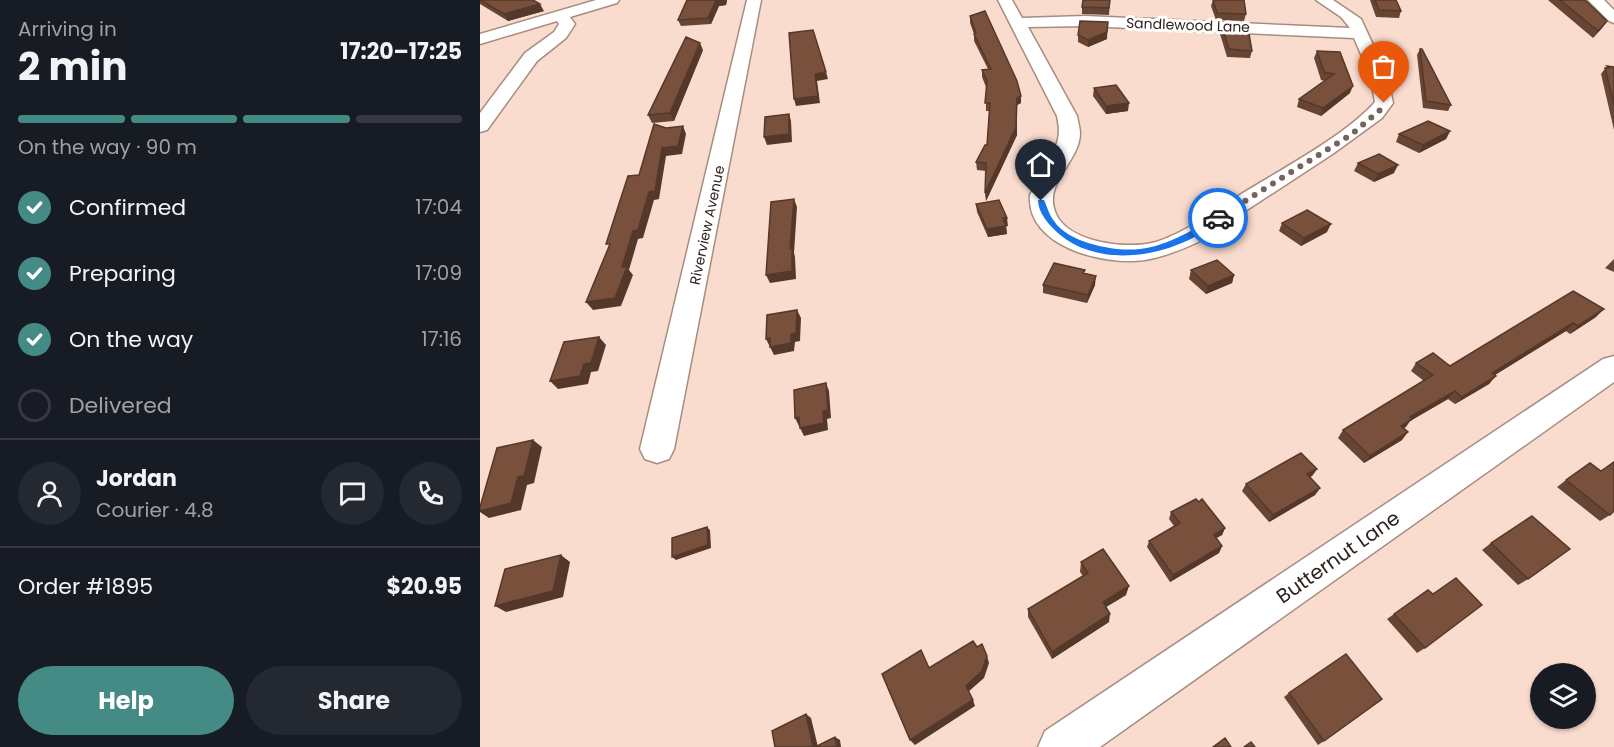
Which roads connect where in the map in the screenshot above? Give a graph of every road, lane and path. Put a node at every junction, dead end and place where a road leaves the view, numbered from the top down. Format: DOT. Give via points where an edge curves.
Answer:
graph roads {
  1 [pos="612,0"];
  2 [pos="754,0"];
  3 [pos="1005,0"];
  4 [pos="1323,0"];
  5 [pos="1595,0"];
  6 [pos="561,15"];
  7 [pos="1614,18"];
  8 [pos="1016,23"];
  9 [pos="1359,33"];
  10 [pos="480,39"];
  11 [pos="480,126"];
  12 [pos="1614,366"];
  13 [pos="657,449"];
  14 [pos="1062,747"];
  1 -- 6 [label="street"];
  2 -- 13 [label="street, Riverview Avenue"];
  3 -- 8 [label="street"];
  4 -- 9 [label="street" via="1351,18"];
  5 -- 7 [label="street"];
  6 -- 10 [label="street"];
  6 -- 11 [label="street" via="567,24 564,31 537,50"];
  8 -- 9 [label="street, Sandlewood Lane" via="1077,21"];
  8 -- 9 [label="street" via="1067,116 1070,134 1043,191 1044,212 1059,232 1072,240 1125,253 1160,249 1189,237 1352,134 1380,110 1384,94"];
  12 -- 14 [label="street, Butternut Lane"];
}
